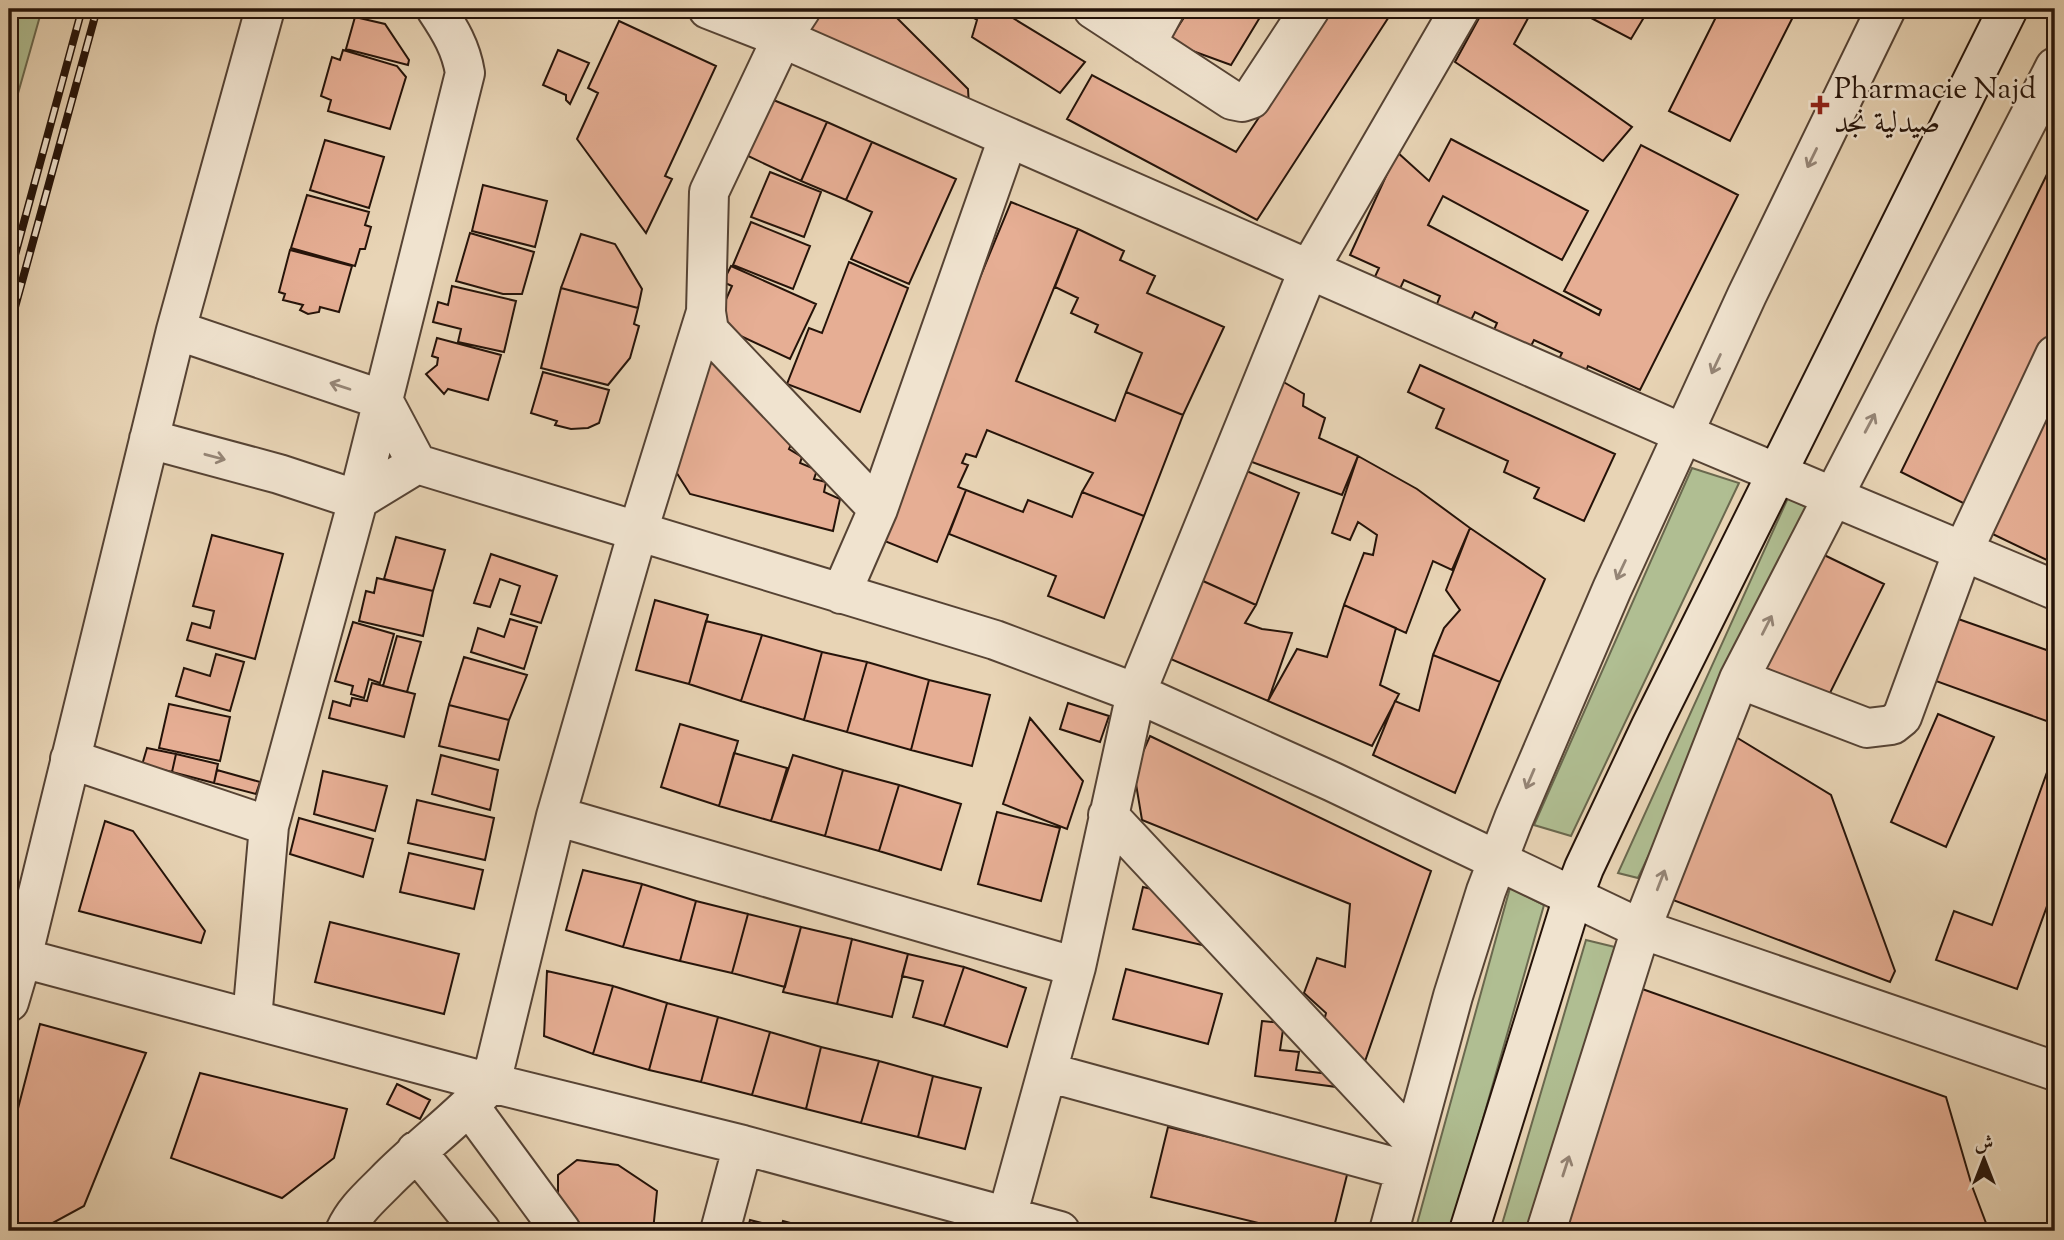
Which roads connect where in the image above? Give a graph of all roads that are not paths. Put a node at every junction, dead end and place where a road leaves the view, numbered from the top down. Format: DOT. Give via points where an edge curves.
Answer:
graph roads {
  1 [pos="265,9"];
  2 [pos="436,9"];
  3 [pos="708,9"];
  4 [pos="1093,9"];
  5 [pos="1165,9"];
  6 [pos="1310,9"];
  7 [pos="1460,9"];
  8 [pos="1886,9"];
  9 [pos="2008,9"];
  10 [pos="792,23"];
  11 [pos="1146,44"];
  12 [pos="2055,67"];
  13 [pos="1008,138"];
  14 [pos="1308,271"];
  15 [pos="706,312"];
  16 [pos="176,330"];
  17 [pos="2055,355"];
  18 [pos="383,400"];
  19 [pos="1684,434"];
  20 [pos="149,439"];
  21 [pos="417,464"];
  22 [pos="1778,473"];
  23 [pos="1832,496"];
  24 [pos="358,500"];
  25 [pos="878,509"];
  26 [pos="638,531"];
  27 [pos="1963,551"];
  28 [pos="2055,590"];
  29 [pos="841,594"];
  30 [pos="1739,680"];
  31 [pos="1136,693"];
  32 [pos="70,759"];
  33 [pos="1108,815"];
  34 [pos="556,816"];
  35 [pos="269,826"];
  36 [pos="1498,861"];
  37 [pos="1573,897"];
  38 [pos="1642,929"];
  39 [pos="22,958"];
  40 [pos="1076,967"];
  41 [pos="9,1002"];
  42 [pos="251,1018"];
  43 [pos="2055,1071"];
  44 [pos="1047,1072"];
  45 [pos="480,1095"];
  46 [pos="743,1145"];
  47 [pos="416,1151"];
  48 [pos="1409,1155"];
  49 [pos="1005,1224"];
  50 [pos="345,1231"];
  51 [pos="481,1231"];
  52 [pos="561,1231"];
  53 [pos="720,1231"];
  54 [pos="1060,1231"];
  55 [pos="1389,1231"];
  56 [pos="1469,1231"];
  57 [pos="1546,1231"];
  1 -- 16 [label="street"];
  2 -- 18 [label="street" via="462,54 465,73"];
  3 -- 10 [label="street"];
  4 -- 11 [label="street"];
  5 -- 11 [label="street"];
  6 -- 11 [label="street" via="1247,102 1233,100"];
  7 -- 14 [label="street"];
  8 -- 19 [label="street, one-way"];
  9 -- 22 [label="street"];
  10 -- 13 [label="street"];
  10 -- 15 [label="street" via="709,192"];
  23 -- 12 [label="street, one-way"];
  13 -- 14 [label="street"];
  13 -- 25 [label="street"];
  14 -- 19 [label="street"];
  14 -- 31 [label="street"];
  15 -- 25 [label="street" via="709,331"];
  15 -- 26 [label="street"];
  18 -- 16 [label="street, one-way"];
  16 -- 20 [label="street"];
  17 -- 27 [label="street"];
  18 -- 21 [label="street"];
  18 -- 24 [label="street"];
  19 -- 22 [label="street"];
  19 -- 36 [label="street, one-way" via="1562,703"];
  20 -- 24 [label="street, one-way"];
  20 -- 32 [label="street"];
  21 -- 24 [label="street"];
  21 -- 26 [label="street"];
  22 -- 23 [label="street"];
  22 -- 37 [label="street" via="1651,726"];
  23 -- 27 [label="street"];
  30 -- 23 [label="street, one-way"];
  24 -- 35 [label="street"];
  25 -- 29 [label="street"];
  26 -- 29 [label="street"];
  26 -- 34 [label="street"];
  27 -- 28 [label="street"];
  27 -- 30 [label="street" via="1902,717 1892,725 1867,728"];
  29 -- 31 [label="street" via="995,640"];
  38 -- 30 [label="street, one-way"];
  31 -- 33 [label="street"];
  31 -- 36 [label="street"];
  32 -- 35 [label="street"];
  32 -- 39 [label="street"];
  33 -- 40 [label="street"];
  33 -- 48 [label="street"];
  34 -- 40 [label="street"];
  34 -- 45 [label="street"];
  35 -- 42 [label="street"];
  36 -- 37 [label="street"];
  36 -- 48 [label="street" via="1453,996"];
  37 -- 38 [label="street"];
  37 -- 56 [label="street"];
  38 -- 43 [label="street"];
  57 -- 38 [label="street, one-way"];
  39 -- 41 [label="street"];
  39 -- 42 [label="street"];
  40 -- 44 [label="street"];
  42 -- 45 [label="street"];
  44 -- 48 [label="street"];
  44 -- 49 [label="street"];
  45 -- 46 [label="street"];
  45 -- 47 [label="street"];
  45 -- 52 [label="street"];
  46 -- 49 [label="street"];
  46 -- 53 [label="street"];
  47 -- 50 [label="street" via="353,1214"];
  47 -- 51 [label="street"];
  48 -- 55 [label="street"];
  49 -- 54 [label="street"];
}
